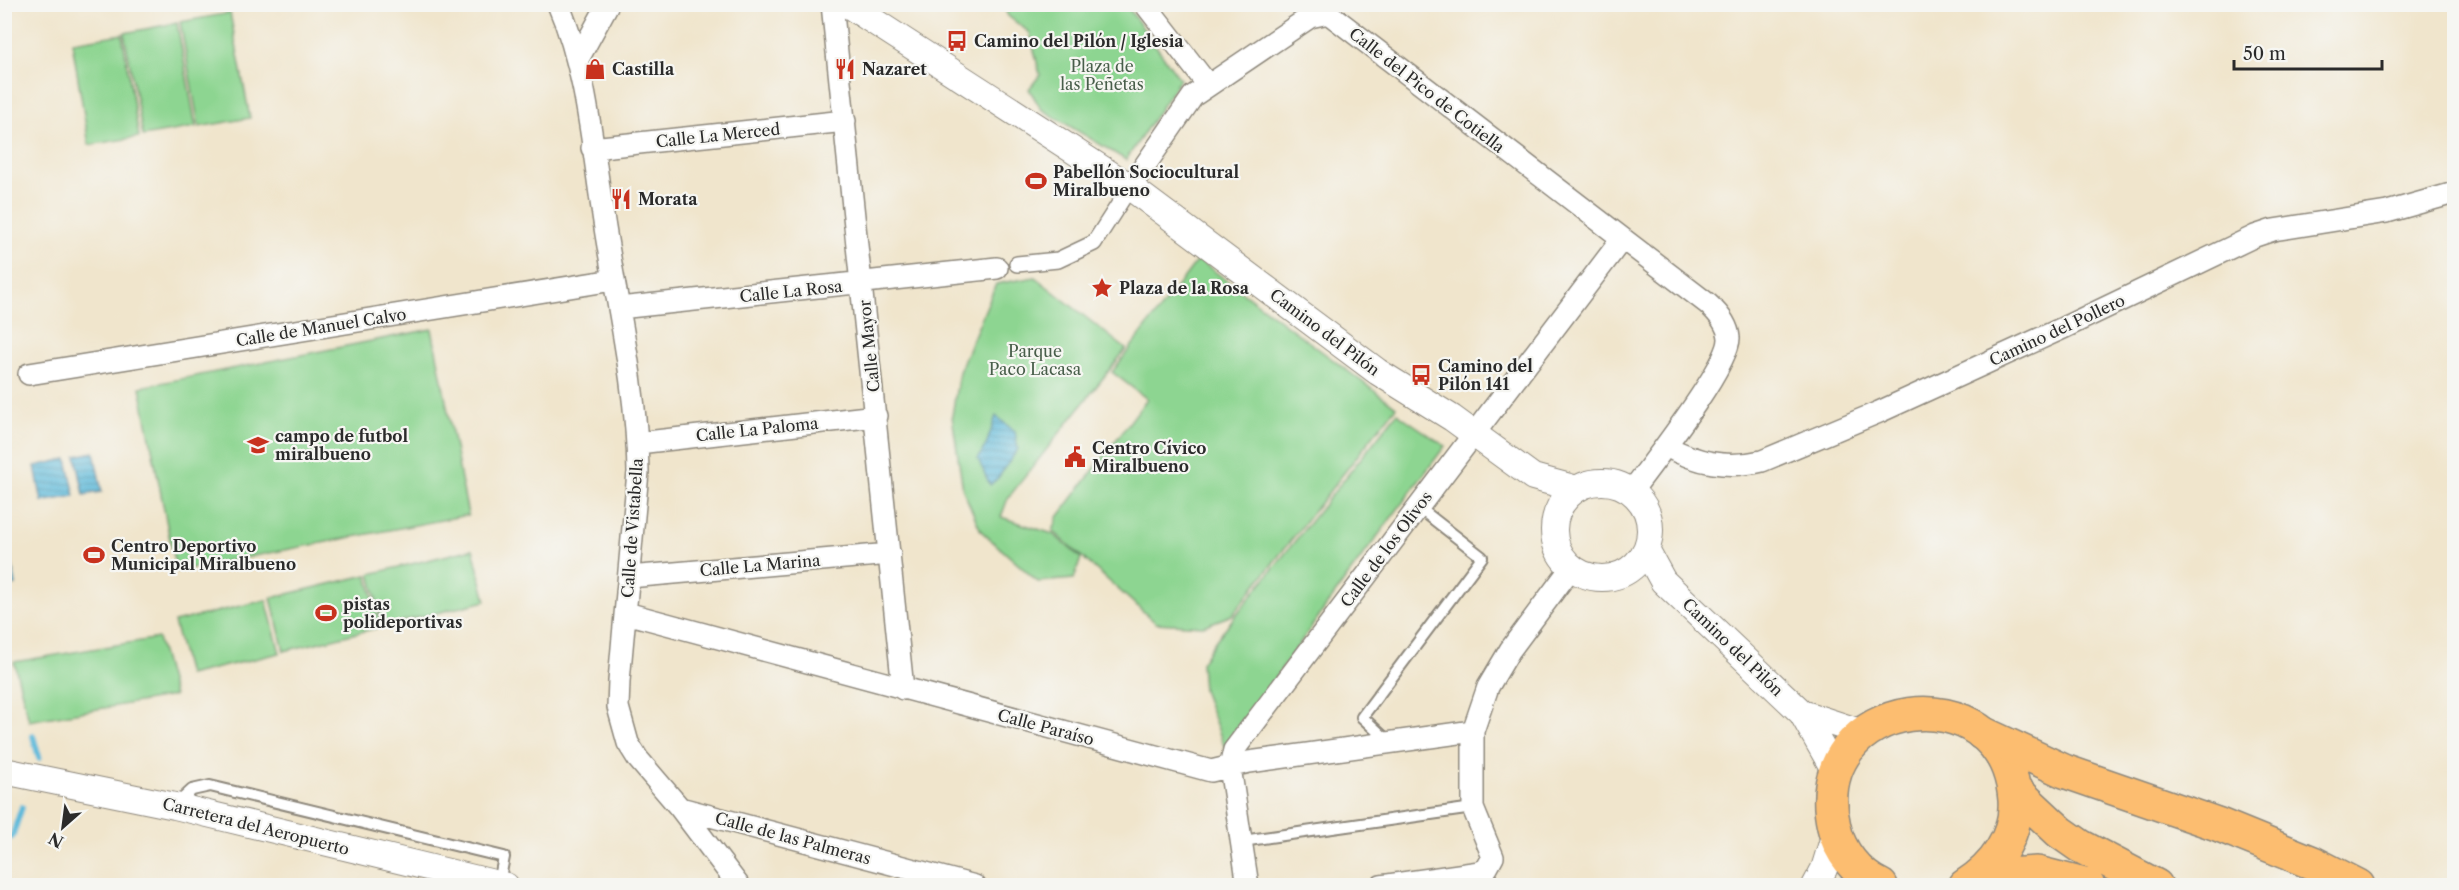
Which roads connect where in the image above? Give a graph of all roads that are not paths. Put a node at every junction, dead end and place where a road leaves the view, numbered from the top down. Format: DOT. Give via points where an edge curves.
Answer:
graph roads {
  1 [pos="608,4"];
  2 [pos="832,4"];
  3 [pos="1145,4"];
  4 [pos="861,8"];
  5 [pos="558,9"];
  6 [pos="594,28"];
  7 [pos="577,61"];
  8 [pos="1208,85"];
  9 [pos="845,121"];
  10 [pos="592,148"];
  11 [pos="1130,188"];
  12 [pos="2454,193"];
  13 [pos="1622,239"];
  14 [pos="1007,266"];
  15 [pos="613,280"];
  16 [pos="863,284"];
  17 [pos="619,308"];
  18 [pos="29,374"];
  19 [pos="876,416"];
  20 [pos="1474,433"];
  21 [pos="638,443"];
  22 [pos="1666,446"];
  23 [pos="1533,477"];
  24 [pos="1577,489"];
  25 [pos="1631,492"];
  26 [pos="1418,507"];
  27 [pos="1555,516"];
  28 [pos="890,554"];
  29 [pos="1638,560"];
  30 [pos="1571,568"];
  31 [pos="629,578"];
  32 [pos="626,613"];
  33 [pos="903,688"];
  34 [pos="1802,713"];
  35 [pos="1473,731"];
  36 [pos="1863,733"];
  37 [pos="1982,733"];
  38 [pos="1389,742"];
  39 [pos="1230,767"];
  40 [pos="4,771"];
  41 [pos="1836,773"];
  42 [pos="2014,789"];
  43 [pos="680,808"];
  44 [pos="1473,808"];
  45 [pos="1835,832"];
  46 [pos="1242,841"];
  47 [pos="723,864"];
  48 [pos="1972,881"];
  49 [pos="502,885"];
  50 [pos="722,885"];
  51 [pos="739,885"];
  52 [pos="975,885"];
  53 [pos="1248,885"];
  54 [pos="1381,885"];
  55 [pos="1815,885"];
  56 [pos="1881,885"];
  57 [pos="2088,885"];
  58 [pos="2156,885"];
  59 [pos="2358,885"];
  1 -- 6 [label="street"];
  2 -- 9 [label="street, Calle Mayor"];
  3 -- 8 [label="street"];
  4 -- 11 [label="street, Camino del Pilón"];
  5 -- 6 [label="street, Calle de Vistabella" via="578,26"];
  5 -- 7 [label="street, Calle de Vistabella"];
  6 -- 7 [label="street"];
  7 -- 10 [label="street, Calle de Vistabella"];
  8 -- 11 [label="street, Calle del Pico de Cotiella" via="1193,96"];
  8 -- 13 [label="street, Calle del Pico de Cotiella" via="1310,17 1328,13"];
  9 -- 10 [label="street, Calle La Merced"];
  9 -- 16 [label="street, Calle Mayor"];
  10 -- 15 [label="street, Calle de Vistabella"];
  11 -- 14 [label="street, Calle La Rosa" via="1094,243 1058,260"];
  11 -- 20 [label="street, Camino del Pilón" via="1378,372"];
  12 -- 22 [label="street, Camino del Pollero" via="2387,212 2255,236 1889,408 1762,460 1745,465 1717,465"];
  13 -- 20 [label="street, Calle de los Olivos"];
  13 -- 22 [label="street, Calle del Pico de Cotiella" via="1716,312 1729,339 1720,368"];
  14 -- 16 [label="street, Calle La Rosa"];
  15 -- 17 [label="street, Calle de Vistabella"];
  15 -- 18 [label="street, Calle de Manuel Calvo"];
  16 -- 17 [label="street, Calle La Rosa"];
  16 -- 19 [label="street, Calle Mayor"];
  17 -- 21 [label="street, Calle de Vistabella"];
  19 -- 21 [label="street, Calle La Paloma"];
  19 -- 28 [label="street, Calle Mayor"];
  20 -- 23 [label="street, Camino del Pilón"];
  20 -- 26 [label="street, Calle de los Olivos"];
  21 -- 31 [label="street, Calle de Vistabella"];
  22 -- 25 [label="street"];
  23 -- 24 [label="street, Camino del Pilón"];
  23 -- 27 [label="street, Camino del Pilón"];
  24 -- 25 [label="street" via="1599,482"];
  24 -- 27 [label="street"];
  25 -- 29 [label="street" via="1640,501 1650,525"];
  26 -- 38 [label="lane" via="1482,557 1362,717"];
  26 -- 39 [label="street, Calle de los Olivos" via="1239,742"];
  27 -- 30 [label="street" via="1557,550"];
  28 -- 31 [label="street, Calle La Marina"];
  28 -- 33 [label="street, Calle Mayor"];
  29 -- 30 [label="street" via="1611,578 1590,577"];
  29 -- 34 [label="street, Camino del Pilón"];
  30 -- 35 [label="street" via="1510,650 1488,687"];
  31 -- 32 [label="street, Calle de Vistabella"];
  32 -- 33 [label="street, Calle Paraíso"];
  32 -- 43 [label="street, Calle de Vistabella" via="618,690 622,729 638,759"];
  33 -- 39 [label="street, Calle Paraíso" via="1205,770"];
  34 -- 36 [label="street, Camino del Pilón"];
  34 -- 41 [label="street, Camino del Pilón"];
  35 -- 38 [label="street, Calle Paraíso"];
  35 -- 44 [label="street"];
  36 -- 37 [label="highway" via="1899,714 1920,711 1960,719"];
  36 -- 41 [label="highway" via="1850,746"];
  37 -- 42 [label="highway" via="2003,758"];
  37 -- 59 [label="highway" via="2064,771 2217,824"];
  38 -- 39 [label="street, Calle Paraíso"];
  39 -- 46 [label="street"];
  40 -- 49 [label="street, Carretera del Aeropuerto" via="175,806"];
  41 -- 45 [label="highway" via="1830,796"];
  42 -- 48 [label="highway" via="2011,832 1998,857"];
  42 -- 58 [label="highway" via="2080,846"];
  43 -- 47 [label="street, Calle de Vistabella"];
  43 -- 52 [label="street, Calle de las Palmeras"];
  44 -- 46 [label="lane"];
  44 -- 54 [label="street" via="1493,857 1487,868"];
  45 -- 55 [label="street"];
  45 -- 56 [label="highway" via="1862,874"];
  46 -- 53 [label="street"];
  47 -- 50 [label="street"];
  47 -- 51 [label="street, Calle de Vistabella"];
  48 -- 57 [label="highway" via="2037,873"];
}
